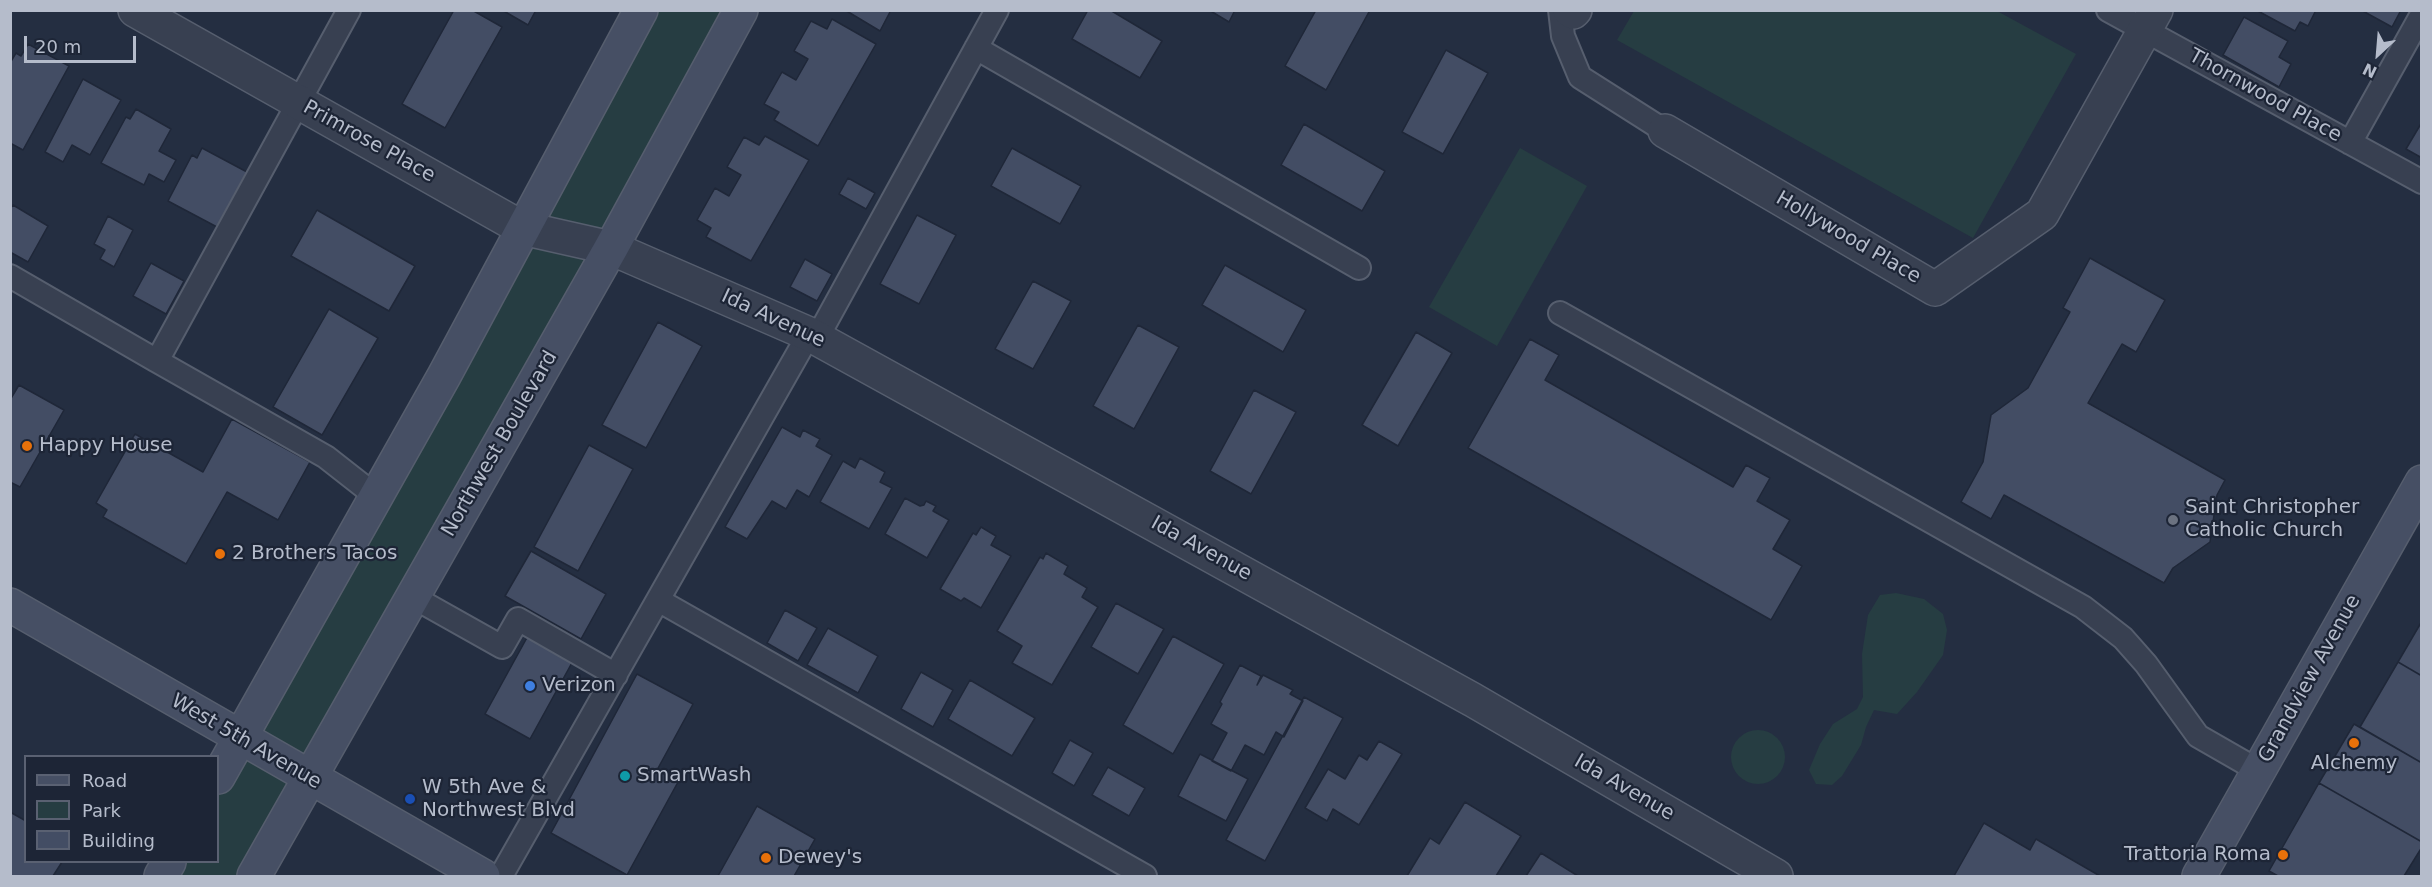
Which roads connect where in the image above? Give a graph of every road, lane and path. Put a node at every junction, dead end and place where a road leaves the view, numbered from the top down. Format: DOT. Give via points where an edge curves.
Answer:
graph roads {
  1 [pos="135,10"];
  2 [pos="349,10"];
  3 [pos="641,10"];
  4 [pos="741,10"];
  5 [pos="997,10"];
  6 [pos="2108,10"];
  7 [pos="1570,11"];
  8 [pos="2421,14"];
  9 [pos="2150,21"];
  10 [pos="976,48"];
  11 [pos="300,103"];
  12 [pos="1665,131"];
  13 [pos="2350,143"];
  14 [pos="2421,182"];
  15 [pos="522,228"];
  16 [pos="611,248"];
  17 [pos="1359,268"];
  18 [pos="10,276"];
  19 [pos="1560,313"];
  20 [pos="813,336"];
  21 [pos="157,361"];
  22 [pos="2421,482"];
  23 [pos="377,497"];
  24 [pos="413,597"];
  25 [pos="658,600"];
  26 [pos="10,605"];
  27 [pos="616,675"];
  28 [pos="240,739"];
  29 [pos="2259,771"];
  30 [pos="219,775"];
  31 [pos="309,778"];
  32 [pos="168,863"];
  33 [pos="160,876"];
  34 [pos="254,876"];
  35 [pos="483,876"];
  36 [pos="501,876"];
  37 [pos="1145,876"];
  38 [pos="1776,876"];
  39 [pos="2199,876"];
  1 -- 11 [label="street, Primrose Place"];
  2 -- 11 [label="lane"];
  3 -- 15 [label="main road"];
  4 -- 16 [label="main road, Northwest Boulevard"];
  5 -- 10 [label="lane"];
  6 -- 9 [label="lane, Thornwood Place"];
  7 -- 12 [label="lane" via="1563,36 1580,78"];
  8 -- 13 [label="lane"];
  9 -- 12 [label="street, Hollywood Place" via="2042,214 1935,289"];
  9 -- 13 [label="lane, Thornwood Place"];
  10 -- 17 [label="lane"];
  10 -- 20 [label="lane"];
  11 -- 15 [label="street, Primrose Place"];
  11 -- 21 [label="lane"];
  13 -- 14 [label="lane, Thornwood Place"];
  15 -- 16 [label="street, Primrose Place"];
  15 -- 23 [label="main road"];
  16 -- 20 [label="street, Ida Avenue"];
  16 -- 24 [label="main road, Northwest Boulevard"];
  18 -- 21 [label="lane"];
  19 -- 29 [label="lane" via="2082,607 2123,638 2198,736"];
  20 -- 25 [label="lane"];
  20 -- 38 [label="street, Ida Avenue" via="1473,700"];
  21 -- 23 [label="lane" via="326,457"];
  22 -- 29 [label="main road, Grandview Avenue"];
  23 -- 28 [label="main road"];
  24 -- 27 [label="lane" via="502,647 518,619"];
  24 -- 31 [label="main road, Northwest Boulevard"];
  25 -- 27 [label="lane"];
  25 -- 37 [label="lane"];
  26 -- 28 [label="main road, West 5th Avenue"];
  27 -- 36 [label="lane"];
  28 -- 30 [label="main road"];
  28 -- 31 [label="main road, West 5th Avenue"];
  29 -- 39 [label="main road, Grandview Avenue"];
  31 -- 34 [label="main road, Northwest Boulevard"];
  31 -- 35 [label="main road, West 5th Avenue"];
  32 -- 33 [label="main road"];
}
